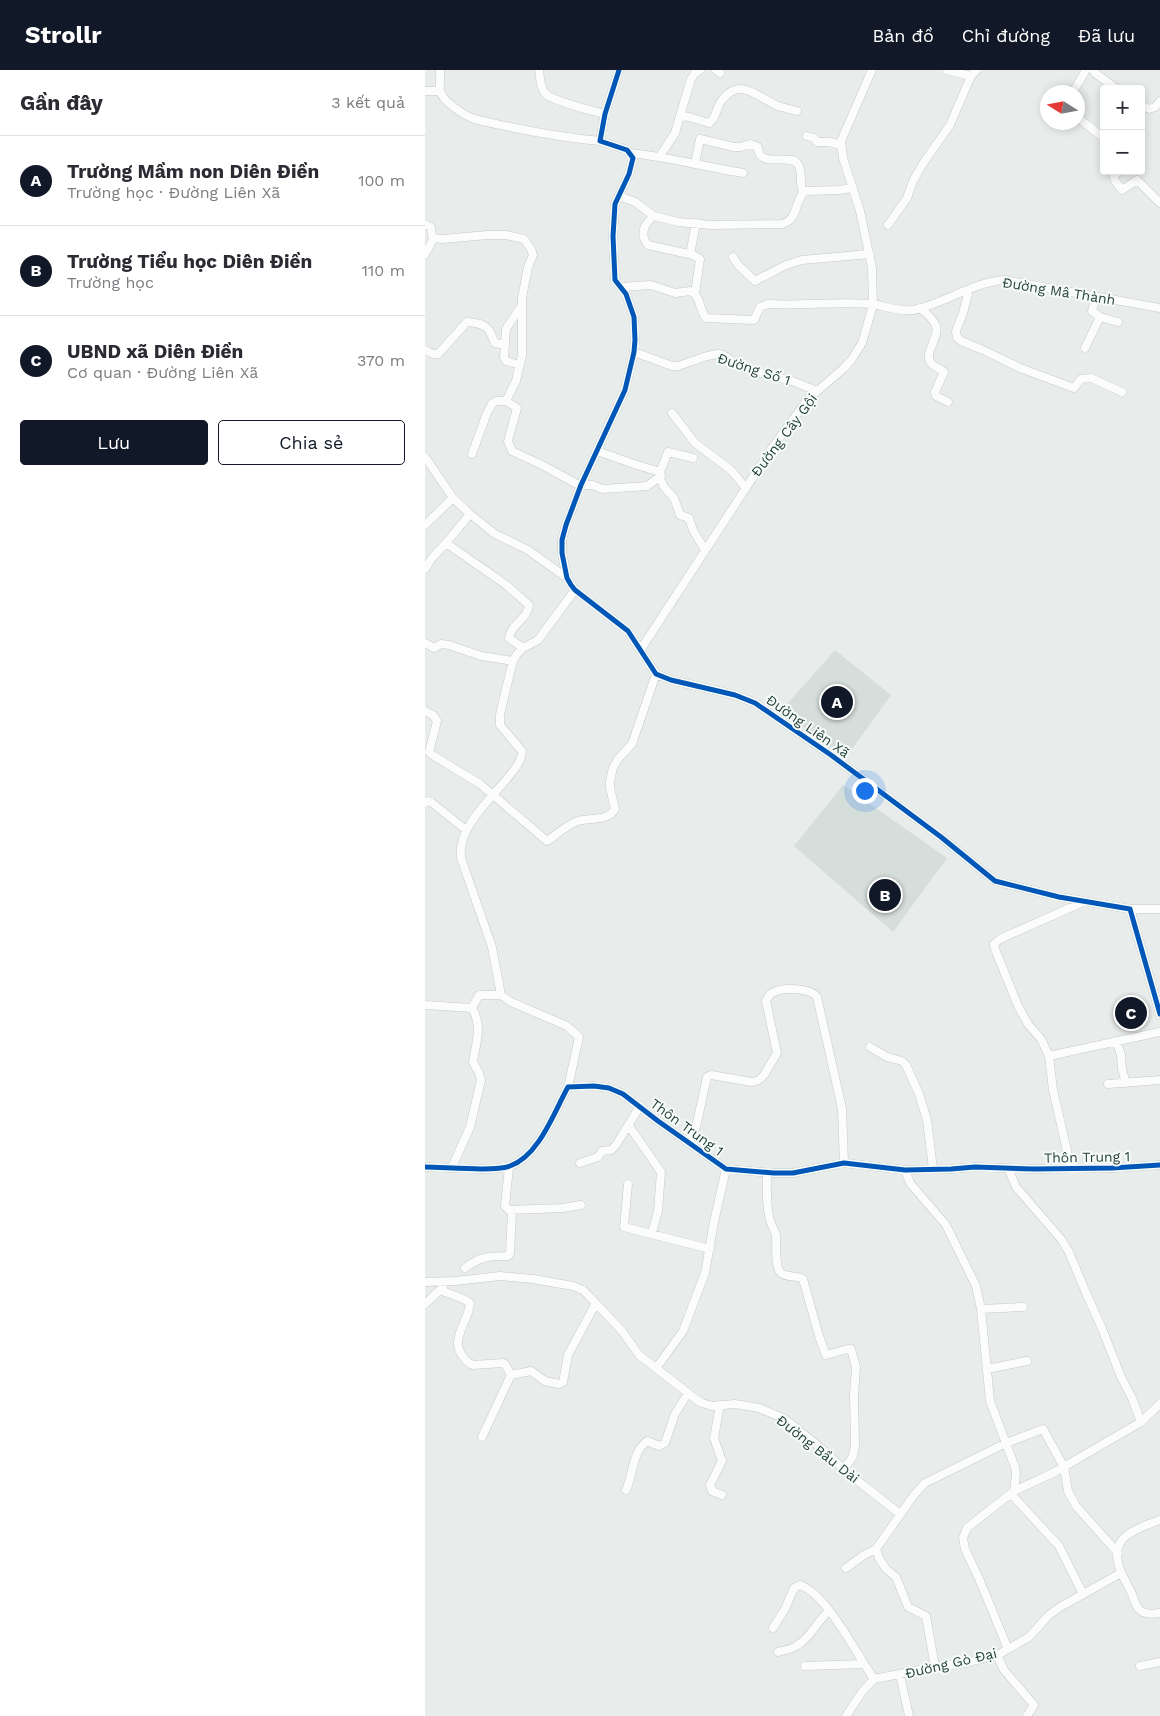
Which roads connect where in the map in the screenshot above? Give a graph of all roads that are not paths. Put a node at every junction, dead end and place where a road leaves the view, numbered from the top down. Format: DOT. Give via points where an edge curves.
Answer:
graph roads {
  1 [pos="440,70"];
  2 [pos="539,70"];
  3 [pos="619,70"];
  4 [pos="700,70"];
  5 [pos="872,70"];
  6 [pos="947,70"];
  7 [pos="1086,70"];
  8 [pos="1093,70"];
  9 [pos="974,73"];
  10 [pos="1077,85"];
  11 [pos="1112,85"];
  12 [pos="425,91"];
  13 [pos="440,91"];
  14 [pos="1160,101"];
  15 [pos="1145,107"];
  16 [pos="797,111"];
  17 [pos="605,114"];
  18 [pos="680,116"];
  19 [pos="1085,123"];
  20 [pos="1100,135"];
  21 [pos="807,136"];
  22 [pos="600,141"];
  23 [pos="841,145"];
  24 [pos="630,153"];
  25 [pos="660,156"];
  26 [pos="695,164"];
  27 [pos="743,173"];
  28 [pos="1115,175"];
  29 [pos="853,188"];
  30 [pos="803,192"];
  31 [pos="619,196"];
  32 [pos="1160,203"];
  33 [pos="654,216"];
  34 [pos="696,223"];
  35 [pos="425,224"];
  36 [pos="888,224"];
  37 [pos="434,238"];
  38 [pos="425,254"];
  39 [pos="689,254"];
  40 [pos="870,254"];
  41 [pos="733,257"];
  42 [pos="621,287"];
  43 [pos="969,290"];
  44 [pos="695,293"];
  45 [pos="1096,297"];
  46 [pos="873,304"];
  47 [pos="522,305"];
  48 [pos="920,308"];
  49 [pos="1160,308"];
  50 [pos="1100,317"];
  51 [pos="1117,322"];
  52 [pos="505,345"];
  53 [pos="1085,348"];
  54 [pos="425,350"];
  55 [pos="634,352"];
  56 [pos="520,365"];
  57 [pos="817,390"];
  58 [pos="1122,392"];
  59 [pos="506,401"];
  60 [pos="948,402"];
  61 [pos="672,413"];
  62 [pos="597,451"];
  63 [pos="472,454"];
  64 [pos="425,457"];
  65 [pos="693,458"];
  66 [pos="660,475"];
  67 [pos="581,485"];
  68 [pos="745,487"];
  69 [pos="453,498"];
  70 [pos="470,514"];
  71 [pos="425,525"];
  72 [pos="446,543"];
  73 [pos="705,550"];
  74 [pos="426,564"];
  75 [pos="567,578"];
  76 [pos="575,590"];
  77 [pos="425,643"];
  78 [pos="523,648"];
  79 [pos="641,649"];
  80 [pos="513,661"];
  81 [pos="656,674"];
  82 [pos="425,711"];
  83 [pos="493,795"];
  84 [pos="425,803"];
  85 [pos="466,830"];
  86 [pos="1083,902"];
  87 [pos="1130,909"];
  88 [pos="1160,909"];
  89 [pos="501,994"];
  90 [pos="425,1005"];
  91 [pos="472,1008"];
  92 [pos="1160,1014"];
  93 [pos="1160,1032"];
  94 [pos="1116,1041"];
  95 [pos="870,1047"];
  96 [pos="1049,1056"];
  97 [pos="1160,1080"];
  98 [pos="1126,1083"];
  99 [pos="1107,1084"];
  100 [pos="568,1087"];
  101 [pos="640,1106"];
  102 [pos="629,1126"];
  103 [pos="688,1143"];
  104 [pos="579,1163"];
  105 [pos="844,1163"];
  106 [pos="1160,1165"];
  107 [pos="425,1166"];
  108 [pos="452,1167"];
  109 [pos="509,1167"];
  110 [pos="1007,1168"];
  111 [pos="1071,1168"];
  112 [pos="726,1169"];
  113 [pos="905,1170"];
  114 [pos="933,1170"];
  115 [pos="767,1173"];
  116 [pos="627,1184"];
  117 [pos="581,1204"];
  118 [pos="512,1211"];
  119 [pos="652,1233"];
  120 [pos="710,1249"];
  121 [pos="465,1268"];
  122 [pos="451,1281"];
  123 [pos="425,1282"];
  124 [pos="441,1290"];
  125 [pos="595,1303"];
  126 [pos="425,1304"];
  127 [pos="1023,1307"];
  128 [pos="981,1309"];
  129 [pos="1027,1360"];
  130 [pos="657,1368"];
  131 [pos="987,1369"];
  132 [pos="511,1375"];
  133 [pos="688,1393"];
  134 [pos="1160,1404"];
  135 [pos="720,1405"];
  136 [pos="1141,1422"];
  137 [pos="482,1437"];
  138 [pos="1006,1443"];
  139 [pos="1064,1467"];
  140 [pos="844,1470"];
  141 [pos="626,1490"];
  142 [pos="1013,1492"];
  143 [pos="722,1495"];
  144 [pos="900,1514"];
  145 [pos="1160,1520"];
  146 [pos="876,1549"];
  147 [pos="1118,1553"];
  148 [pos="846,1568"];
  149 [pos="1121,1573"];
  150 [pos="1083,1594"];
  151 [pos="829,1611"];
  152 [pos="1160,1613"];
  153 [pos="773,1628"];
  154 [pos="1008,1649"];
  155 [pos="778,1652"];
  156 [pos="997,1655"];
  157 [pos="1160,1662"];
  158 [pos="863,1664"];
  159 [pos="805,1666"];
  160 [pos="1141,1666"];
  161 [pos="935,1667"];
  162 [pos="900,1675"];
  163 [pos="875,1679"];
  164 [pos="845,1716"];
  165 [pos="909,1716"];
  166 [pos="1027,1716"];
  1 -- 13 [label="street"];
  2 -- 17 [label="street" via="543,90 549,97"];
  3 -- 17 [label="street"];
  4 -- 18 [label="street" via="691,79"];
  5 -- 23 [label="street" via="842,135"];
  6 -- 9 [label="street"];
  7 -- 10 [label="street"];
  8 -- 11 [label="street"];
  9 -- 36 [label="street" via="950,125 924,162 910,194"];
  12 -- 13 [label="street"];
  13 -- 22 [label="street" via="457,110 475,119 545,134"];
  14 -- 15 [label="street" via="1155,107"];
  16 -- 18 [label="street" via="777,106 755,92 739,88 721,100 714,120 709,123"];
  17 -- 22 [label="street"];
  18 -- 25 [label="street" via="675,133"];
  19 -- 20 [label="street"];
  21 -- 23 [label="street" via="817,142"];
  22 -- 24 [label="street"];
  23 -- 29 [label="street, Đường Cây Gội"];
  24 -- 25 [label="street"];
  24 -- 31 [label="street" via="632,164"];
  25 -- 26 [label="street"];
  26 -- 27 [label="street"];
  26 -- 30 [label="street" via="700,139 734,147 753,145 764,158 794,160 801,172"];
  28 -- 32 [label="street" via="1115,181 1122,190 1137,180"];
  29 -- 30 [label="street"];
  29 -- 40 [label="street, Đường Cây Gội"];
  30 -- 34 [label="street" via="789,222"];
  31 -- 33 [label="street" via="635,202"];
  31 -- 42 [label="street" via="613,213 613,236 614,275"];
  33 -- 34 [label="street"];
  33 -- 39 [label="street" via="643,230 644,241 648,245"];
  34 -- 39 [label="street"];
  35 -- 37 [label="street" via="431,227"];
  37 -- 38 [label="street"];
  37 -- 47 [label="street" via="452,240 506,235 524,240 533,255"];
  39 -- 44 [label="street" via="700,259"];
  40 -- 41 [label="street" via="802,260 755,281"];
  40 -- 46 [label="street, Đường Cây Gội"];
  42 -- 44 [label="street" via="651,285 670,293"];
  42 -- 55 [label="street" via="634,317"];
  43 -- 45 [label="street, Đường Mâ Thành" via="1004,280"];
  43 -- 48 [label="street, Đường Mâ Thành"];
  43 -- 58 [label="street" via="956,331 961,340 1020,368 1074,388 1081,379 1091,378"];
  44 -- 46 [label="street, Đường Mâ Thành" via="705,318 715,319 754,320 762,305"];
  45 -- 49 [label="street, Đường Mâ Thành"];
  45 -- 50 [label="street" via="1093,311"];
  46 -- 48 [label="street, Đường Mâ Thành" via="901,310"];
  46 -- 57 [label="street, Đường Cây Gội" via="867,330 857,352 844,368"];
  47 -- 52 [label="street" via="506,329"];
  47 -- 56 [label="street"];
  48 -- 60 [label="street" via="937,327 929,360 943,369 935,392 936,396"];
  50 -- 51 [label="street"];
  50 -- 53 [label="street"];
  52 -- 54 [label="street" via="495,344 486,326 467,322 438,354"];
  52 -- 56 [label="street" via="507,361"];
  55 -- 57 [label="street, Đường Số 1" via="672,366 723,355 745,369"];
  55 -- 62 [label="street" via="625,390"];
  56 -- 59 [label="street"];
  57 -- 68 [label="street, Đường Cây Gội"];
  59 -- 63 [label="street" via="496,401 489,408"];
  59 -- 67 [label="street" via="517,408 508,441 512,451"];
  61 -- 68 [label="street" via="695,443 731,470"];
  62 -- 66 [label="street"];
  62 -- 67 [label="street"];
  64 -- 69 [label="street"];
  65 -- 66 [label="street" via="668,452"];
  66 -- 67 [label="street" via="647,486 640,487 603,489 592,484"];
  66 -- 73 [label="street" via="680,516 689,518"];
  67 -- 75 [label="street" via="562,540"];
  68 -- 73 [label="street, Đường Cây Gội"];
  69 -- 70 [label="street"];
  69 -- 71 [label="street"];
  70 -- 72 [label="street"];
  70 -- 75 [label="street" via="495,534 528,550"];
  72 -- 74 [label="street"];
  72 -- 78 [label="street" via="529,605 529,610 509,633 509,638"];
  73 -- 79 [label="street, Đường Cây Gội"];
  75 -- 76 [label="street"];
  76 -- 78 [label="street" via="538,640"];
  76 -- 79 [label="street" via="616,620"];
  77 -- 80 [label="street" via="434,648 441,644 449,645 481,656"];
  78 -- 80 [label="street"];
  79 -- 81 [label="street"];
  80 -- 83 [label="street" via="500,725 522,750 522,756"];
  81 -- 83 [label="street" via="632,744 613,768 610,788 615,809 612,814 605,818 577,821 547,841"];
  81 -- 86 [label="street, Đường Liên Xã" via="755,703 831,755 995,881"];
  82 -- 83 [label="street" via="437,721 429,752"];
  83 -- 85 [label="street"];
  84 -- 85 [label="street" via="431,802"];
  85 -- 89 [label="street" via="460,848 461,858 492,947"];
  86 -- 87 [label="street, Đường Liên Xã"];
  86 -- 96 [label="street" via="994,944 1018,1006"];
  87 -- 88 [label="street, Đường Liên Xã"];
  87 -- 92 [label="street"];
  89 -- 91 [label="street" via="479,996"];
  89 -- 100 [label="street" via="511,1002 567,1026 579,1037"];
  90 -- 91 [label="street"];
  91 -- 108 [label="street" via="479,1026 473,1062 481,1080 470,1127"];
  93 -- 94 [label="street"];
  94 -- 96 [label="street"];
  94 -- 98 [label="street"];
  95 -- 114 [label="street" via="906,1065 925,1114"];
  96 -- 111 [label="street" via="1053,1090"];
  97 -- 98 [label="street"];
  98 -- 99 [label="street"];
  100 -- 101 [label="street, Thôn Trung 1" via="609,1088"];
  100 -- 109 [label="street" via="533,1149"];
  101 -- 102 [label="street"];
  101 -- 103 [label="street, Thôn Trung 1"];
  102 -- 104 [label="street" via="611,1150"];
  102 -- 119 [label="street" via="661,1172 658,1211"];
  103 -- 105 [label="street" via="696,1127 707,1076 752,1082 764,1075 776,1057 766,1001 768,996 777,991 810,991 817,997 842,1109"];
  103 -- 112 [label="street, Thôn Trung 1"];
  105 -- 113 [label="street, Thôn Trung 1"];
  105 -- 115 [label="street, Thôn Trung 1" via="793,1173"];
  106 -- 111 [label="street, Thôn Trung 1"];
  107 -- 108 [label="street"];
  108 -- 109 [label="street"];
  109 -- 118 [label="street" via="505,1206"];
  110 -- 111 [label="street, Thôn Trung 1"];
  110 -- 114 [label="street, Thôn Trung 1" via="975,1166"];
  110 -- 136 [label="street" via="1017,1187 1069,1252"];
  112 -- 115 [label="street, Thôn Trung 1"];
  112 -- 120 [label="street"];
  113 -- 114 [label="street, Thôn Trung 1"];
  113 -- 128 [label="street" via="910,1183 950,1232 976,1286"];
  115 -- 140 [label="street" via="767,1206 775,1233 779,1270 803,1279 826,1355 847,1348 853,1353 856,1372 855,1446"];
  116 -- 119 [label="street" via="624,1227"];
  117 -- 118 [label="street"];
  118 -- 121 [label="street" via="508,1256 490,1255"];
  119 -- 120 [label="street"];
  120 -- 130 [label="street" via="683,1331"];
  122 -- 123 [label="street, Đường Bầu Dài"];
  122 -- 124 [label="street"];
  122 -- 125 [label="street, Đường Bầu Dài" via="500,1276 533,1279 573,1286 583,1290"];
  124 -- 126 [label="street"];
  124 -- 132 [label="street" via="471,1302 458,1339 461,1355 473,1365 503,1363"];
  125 -- 130 [label="street, Đường Bầu Dài" via="622,1331 636,1352"];
  125 -- 132 [label="street" via="568,1355 563,1382 548,1382 531,1371"];
  127 -- 128 [label="street"];
  128 -- 131 [label="street"];
  129 -- 131 [label="street"];
  130 -- 133 [label="street, Đường Bầu Dài"];
  131 -- 138 [label="street" via="990,1401"];
  132 -- 137 [label="street"];
  133 -- 135 [label="street, Đường Bầu Dài" via="702,1403"];
  133 -- 141 [label="street" via="675,1414 665,1443 659,1446 647,1441 636,1454"];
  134 -- 136 [label="street"];
  135 -- 140 [label="street, Đường Bầu Dài" via="751,1407 785,1419"];
  135 -- 143 [label="street" via="714,1438 722,1461 710,1485 712,1491"];
  136 -- 139 [label="street"];
  138 -- 139 [label="street" via="1043,1429"];
  138 -- 142 [label="street" via="1016,1474"];
  138 -- 144 [label="street" via="925,1483"];
  139 -- 142 [label="street"];
  139 -- 147 [label="street" via="1068,1491 1076,1506"];
  140 -- 144 [label="street, Đường Bầu Dài"];
  142 -- 150 [label="street" via="1059,1546"];
  142 -- 154 [label="street" via="967,1528 963,1538"];
  144 -- 146 [label="street"];
  145 -- 147 [label="street" via="1123,1538"];
  146 -- 148 [label="street"];
  146 -- 161 [label="street" via="886,1569 896,1577 908,1607 926,1616"];
  147 -- 149 [label="street"];
  149 -- 150 [label="street, Đường Gò Đại"];
  149 -- 152 [label="street" via="1139,1610 1147,1614"];
  150 -- 154 [label="street, Đường Gò Đại" via="1054,1611 1029,1637"];
  151 -- 153 [label="street" via="811,1591 795,1587"];
  151 -- 155 [label="street" via="798,1646"];
  151 -- 158 [label="street"];
  154 -- 156 [label="street, Đường Gò Đại"];
  156 -- 161 [label="street, Đường Gò Đại"];
  156 -- 166 [label="street" via="1033,1706"];
  157 -- 160 [label="street"];
  158 -- 159 [label="street"];
  158 -- 163 [label="street"];
  161 -- 162 [label="street, Đường Gò Đại"];
  162 -- 163 [label="street, Đường Gò Đại"];
  162 -- 165 [label="street"];
  163 -- 164 [label="street"];
}
